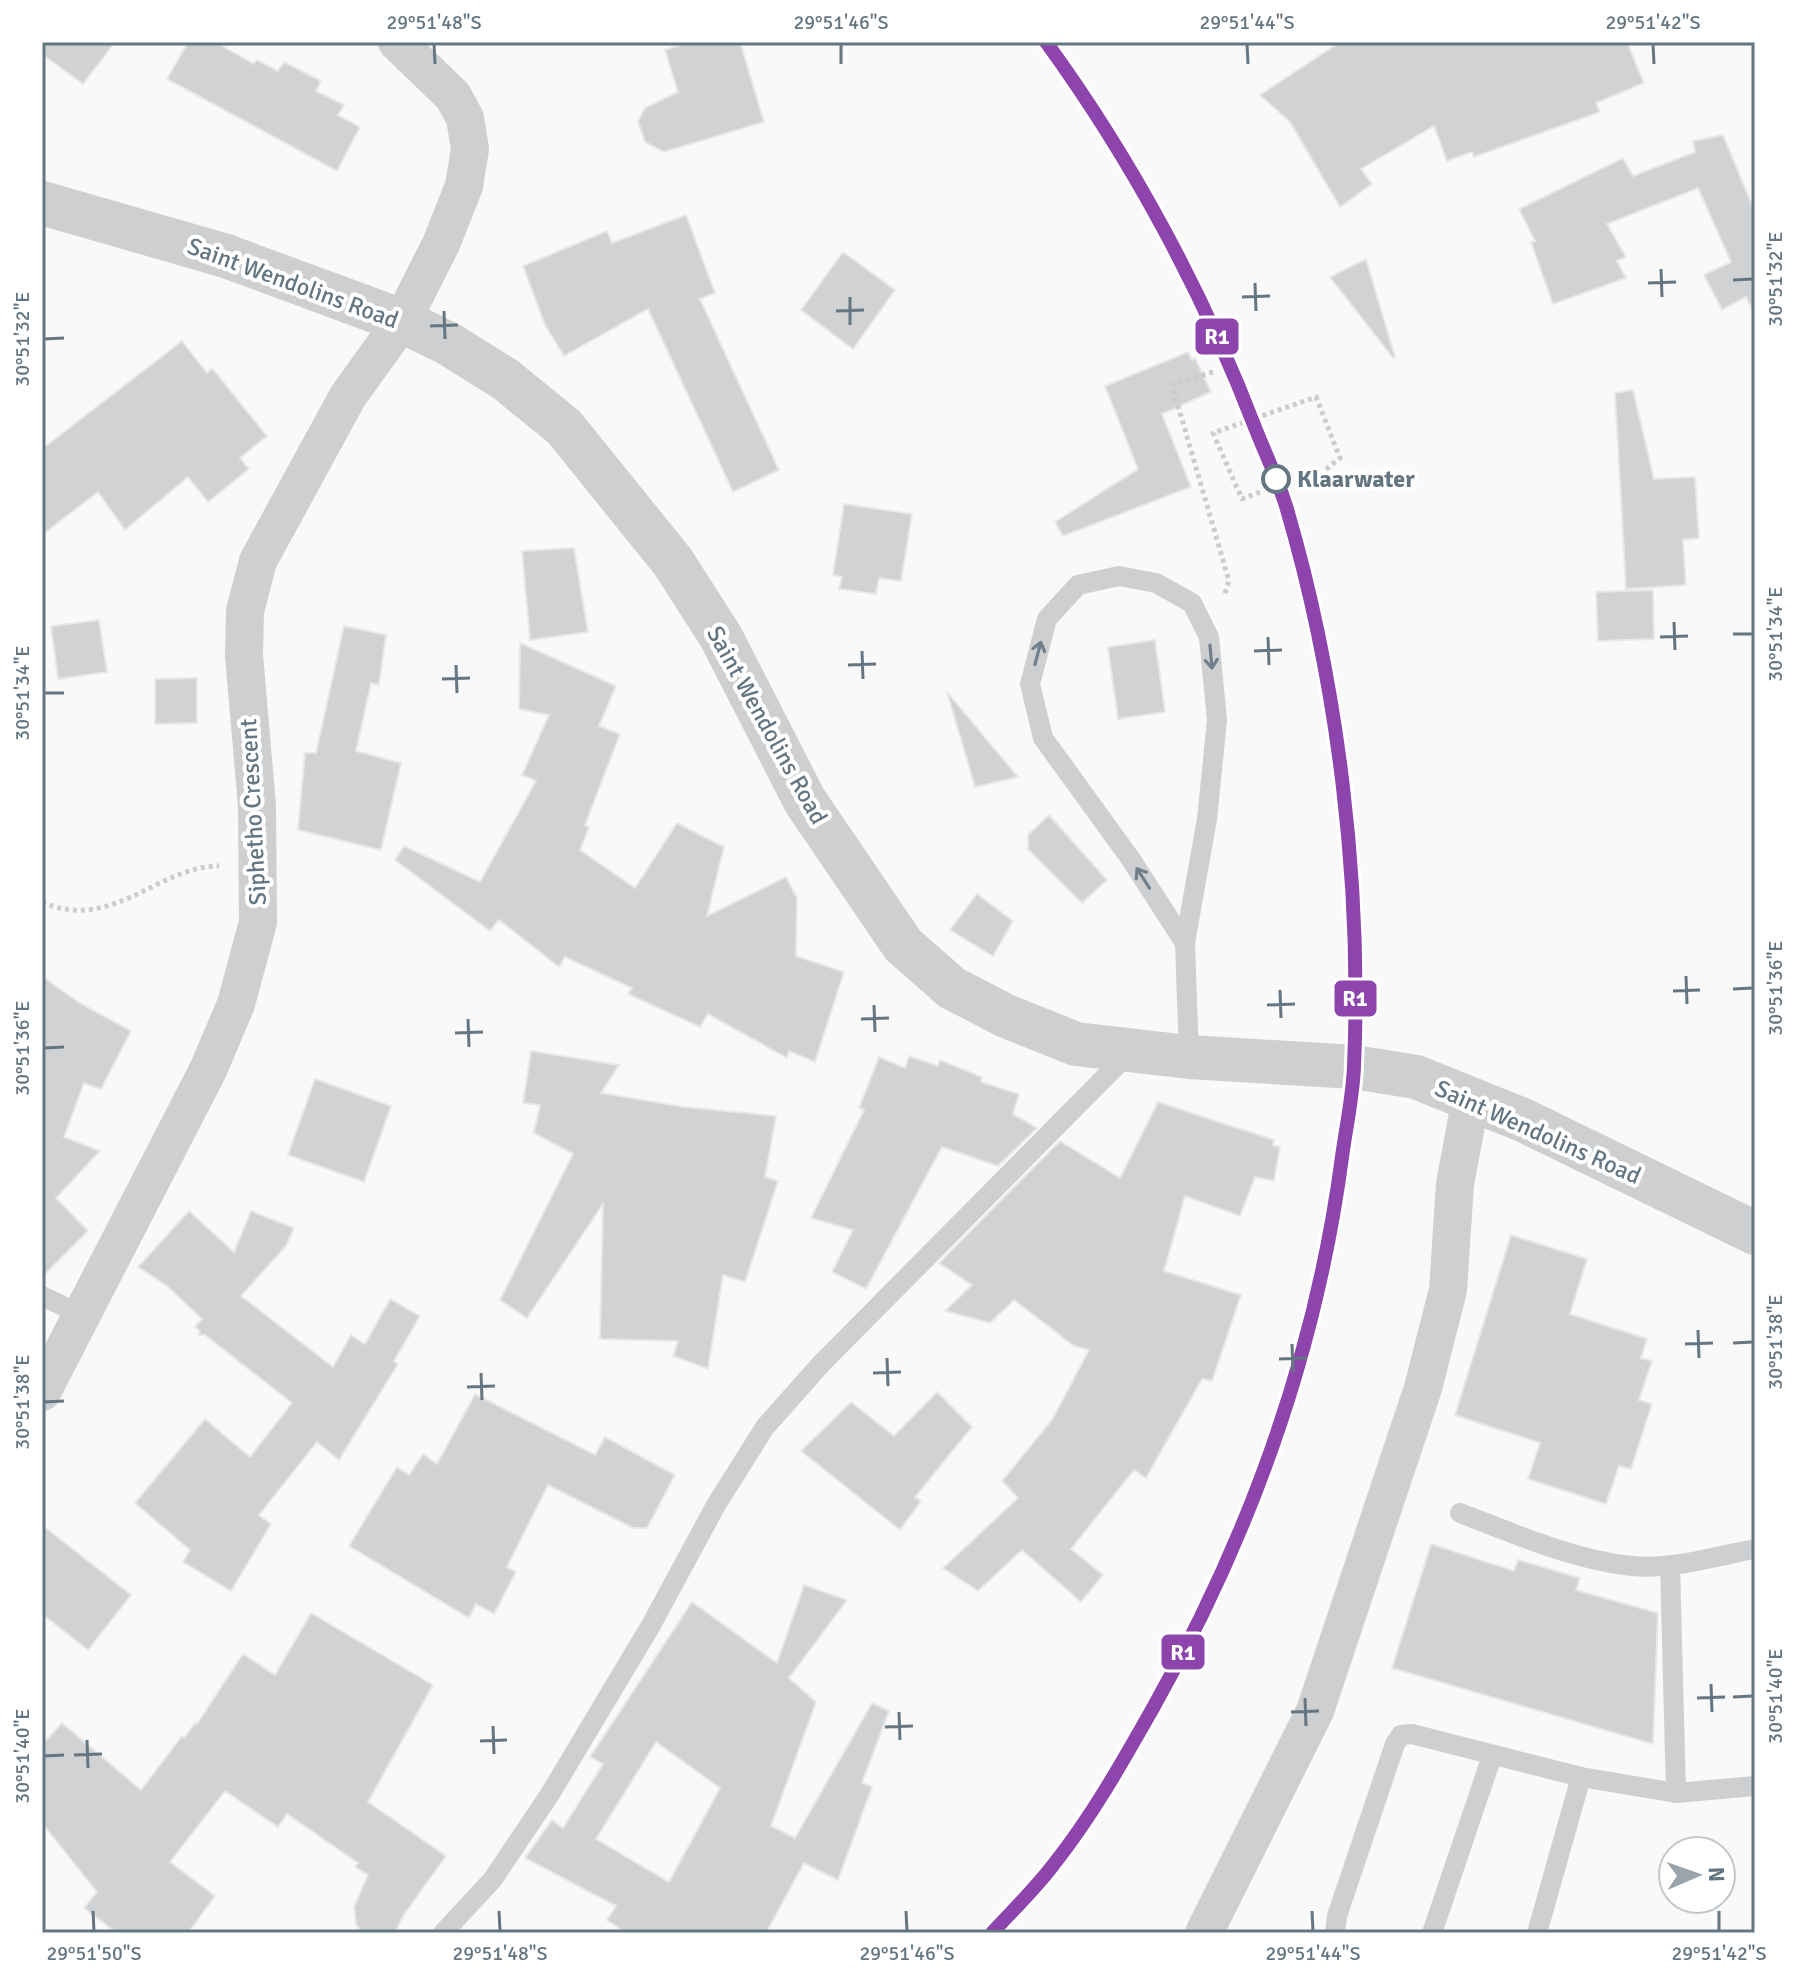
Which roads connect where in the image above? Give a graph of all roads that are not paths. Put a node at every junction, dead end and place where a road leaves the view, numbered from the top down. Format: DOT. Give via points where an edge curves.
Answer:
graph roads {
  1 [pos="397,42"];
  2 [pos="42,203"];
  3 [pos="402,321"];
  4 [pos="1185,943"];
  5 [pos="1130,1052"];
  6 [pos="1189,1057"];
  7 [pos="1471,1098"];
  8 [pos="1755,1233"];
  9 [pos="42,1296"];
  10 [pos="82,1315"];
  11 [pos="42,1392"];
  12 [pos="1460,1513"];
  13 [pos="1755,1549"];
  14 [pos="1670,1565"];
  15 [pos="1492,1756"];
  16 [pos="1581,1777"];
  17 [pos="1755,1786"];
  18 [pos="1676,1793"];
  19 [pos="443,1933"];
  20 [pos="1204,1933"];
  21 [pos="1335,1933"];
  22 [pos="1432,1933"];
  23 [pos="1537,1933"];
  1 -- 3 [label="street, Siphetho Crescent" via="453,96 465,118 470,149 464,186"];
  2 -- 3 [label="street, Saint Wendolins Road" via="226,256"];
  3 -- 5 [label="street, Saint Wendolins Road" via="505,379 564,427 615,488 673,562 721,637 805,801 903,945 952,988 1006,1016 1076,1044"];
  3 -- 10 [label="street, Siphetho Crescent" via="348,396 258,561 245,611 244,655 258,922 236,1004 208,1070"];
  4 -- 4 [label="lane, one-way" via="1043,738 1030,684 1047,619 1078,585 1119,576 1156,583 1192,603 1209,637 1217,720 1207,819"];
  4 -- 6 [label="lane"];
  5 -- 6 [label="street, Saint Wendolins Road"];
  5 -- 19 [label="lane" via="765,1427 550,1794 493,1879"];
  6 -- 7 [label="street, Saint Wendolins Road" via="1354,1067 1416,1077"];
  7 -- 8 [label="street, Saint Wendolins Road"];
  7 -- 20 [label="street" via="1455,1184 1448,1290 1423,1388 1315,1711"];
  9 -- 10 [label="lane"];
  10 -- 11 [label="street, Siphetho Crescent"];
  12 -- 14 [label="lane" via="1578,1554 1632,1566"];
  13 -- 14 [label="lane"];
  14 -- 18 [label="lane"];
  15 -- 16 [label="lane"];
  15 -- 21 [label="lane" via="1401,1735"];
  15 -- 22 [label="lane"];
  16 -- 18 [label="lane"];
  16 -- 23 [label="lane"];
  17 -- 18 [label="lane"];
}
